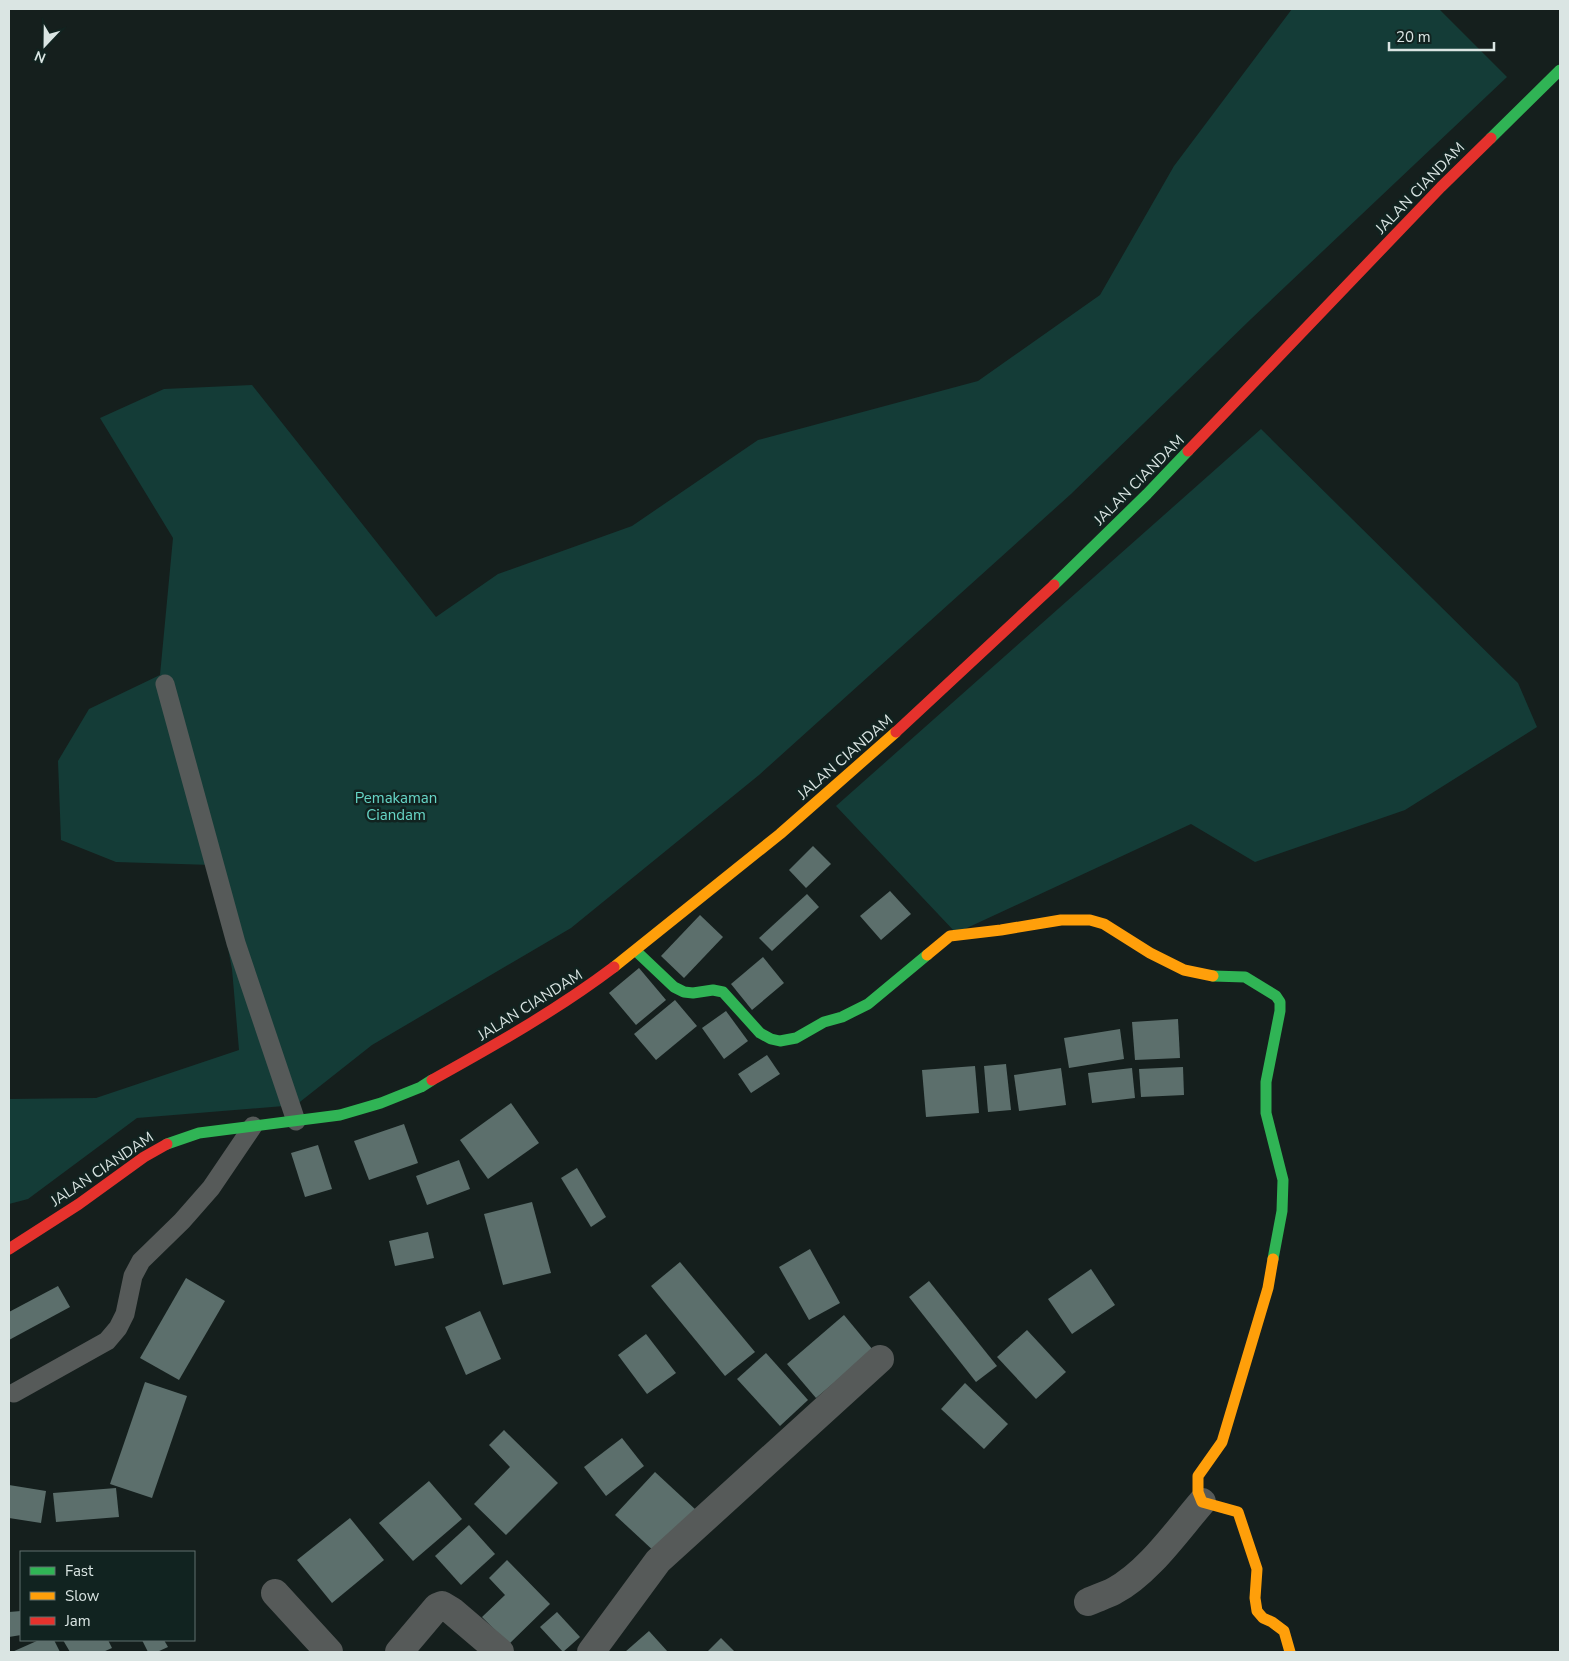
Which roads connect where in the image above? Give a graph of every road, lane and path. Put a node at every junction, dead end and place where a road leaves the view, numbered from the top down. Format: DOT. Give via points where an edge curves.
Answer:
graph roads {
  1 [pos="1560,70"];
  2 [pos="165,684"];
  3 [pos="636,951"];
  4 [pos="296,1121"];
  5 [pos="253,1126"];
  6 [pos="9,1249"];
  7 [pos="880,1359"];
  8 [pos="14,1394"];
  9 [pos="1202,1502"];
  10 [pos="275,1593"];
  11 [pos="1088,1602"];
  12 [pos="329,1652"];
  13 [pos="399,1652"];
  14 [pos="500,1652"];
  15 [pos="591,1652"];
  16 [pos="1290,1652"];
  1 -- 3 [label="street, JALAN CIANDAM" via="1441,187 1147,494 1056,583 924,707 780,834"];
  2 -- 4 [label="lane" via="236,943"];
  3 -- 4 [label="street, JALAN CIANDAM" via="580,993 531,1024 421,1087 340,1115"];
  3 -- 9 [label="street" via="674,987 684,992 723,992 760,1033 780,1041 796,1038 824,1022 868,1004 950,936 1062,920 1090,920 1104,924 1184,970 1246,977 1276,996 1280,1011 1266,1082 1266,1113 1283,1180 1282,1211 1268,1288 1222,1442 1202,1466 1198,1477 1196,1485"];
  4 -- 5 [label="street, JALAN CIANDAM"];
  5 -- 6 [label="street, JALAN CIANDAM" via="200,1133 167,1144 144,1156"];
  5 -- 8 [label="lane" via="211,1188 141,1262 133,1276 125,1314 107,1341"];
  7 -- 15 [label="street" via="658,1561"];
  9 -- 11 [label="street" via="1156,1556 1135,1575 1115,1590"];
  9 -- 16 [label="street" via="1238,1512 1257,1569 1256,1611 1284,1631"];
  10 -- 12 [label="street"];
  13 -- 14 [label="street" via="442,1605"];
}
